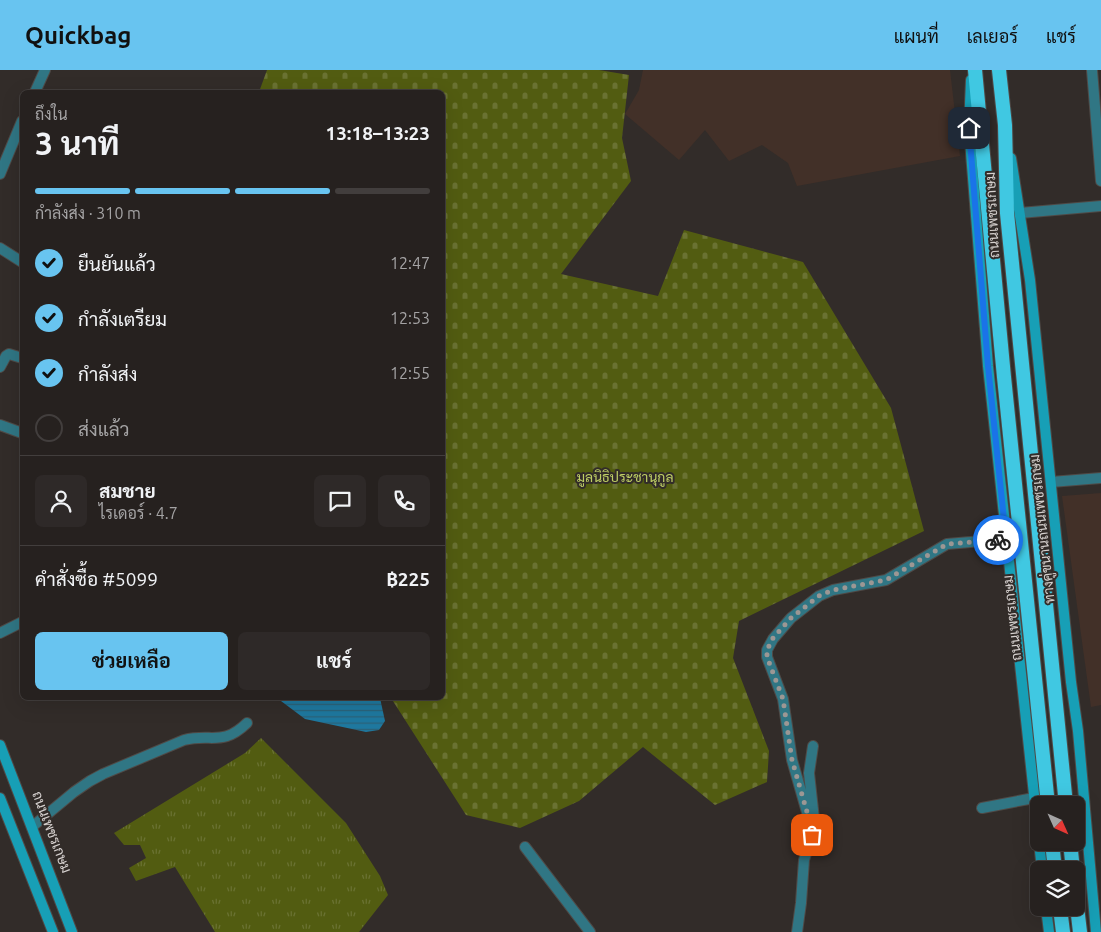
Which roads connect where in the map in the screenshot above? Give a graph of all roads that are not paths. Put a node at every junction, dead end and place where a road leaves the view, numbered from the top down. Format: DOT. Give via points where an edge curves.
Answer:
graph roads {
  1 [pos="45,70"];
  2 [pos="973,70"];
  3 [pos="999,70"];
  4 [pos="1092,70"];
  5 [pos="1097,84"];
  6 [pos="36,90"];
  7 [pos="1005,125"];
  8 [pos="20,126"];
  9 [pos="1099,141"];
  10 [pos="0,174"];
  11 [pos="1101,181"];
  12 [pos="1101,206"];
  13 [pos="1020,213"];
  14 [pos="0,248"];
  15 [pos="20,261"];
  16 [pos="20,357"];
  17 [pos="0,367"];
  18 [pos="0,425"];
  19 [pos="20,432"];
  20 [pos="1101,478"];
  21 [pos="1051,482"];
  22 [pos="1006,539"];
  23 [pos="20,623"];
  24 [pos="0,633"];
  25 [pos="247,723"];
  26 [pos="0,745"];
  27 [pos="813,746"];
  28 [pos="1034,796"];
  29 [pos="1047,796"];
  30 [pos="1065,796"];
  31 [pos="0,798"];
  32 [pos="1030,799"];
  33 [pos="982,808"];
  34 [pos="814,819"];
  35 [pos="33,826"];
  36 [pos="525,847"];
  37 [pos="1092,887"];
  38 [pos="58,894"];
  39 [pos="1101,896"];
  40 [pos="41,901"];
  41 [pos="1046,916"];
  42 [pos="1047,916"];
  43 [pos="1061,916"];
  44 [pos="1078,916"];
  45 [pos="1101,929"];
  46 [pos="53,932"];
  47 [pos="72,932"];
  48 [pos="590,932"];
  49 [pos="797,932"];
  50 [pos="1042,932"];
  51 [pos="1049,932"];
  52 [pos="1062,932"];
  53 [pos="1080,932"];
  54 [pos="1097,932"];
  1 -- 6 [label="street"];
  2 -- 22 [label="main road" via="969,128"];
  2 -- 29 [label="highway, ถนนเพชรเกษม"];
  3 -- 7 [label="highway, ถนนเพชรเกษม"];
  4 -- 5 [label="street"];
  5 -- 9 [label="street"];
  7 -- 13 [label="main road, ทางคู่ขนานถนนเพชรเกษม"];
  7 -- 30 [label="highway, ถนนเพชรเกษม" via="1007,212"];
  8 -- 10 [label="street"];
  9 -- 11 [label="street"];
  12 -- 13 [label="street"];
  13 -- 21 [label="main road, ทางคู่ขนานถนนเพชรเกษม"];
  14 -- 15 [label="street"];
  16 -- 17 [label="street" via="9,354"];
  18 -- 19 [label="street"];
  20 -- 21 [label="street"];
  21 -- 37 [label="main road, ทางคู่ขนานถนนเพชรเกษม"];
  22 -- 28 [label="main road"];
  22 -- 34 [label="street" via="947,544 886,580 833,590 819,596 791,618 773,638 767,657 783,699 794,768 807,812"];
  23 -- 24 [label="street"];
  25 -- 35 [label="street" via="230,736 184,740 103,774 74,792"];
  26 -- 35 [label="main road, ถนนเพชรเกษม"];
  27 -- 34 [label="street" via="809,773"];
  31 -- 40 [label="main road"];
  32 -- 33 [label="street"];
  34 -- 49 [label="street" via="804,860"];
  35 -- 38 [label="main road, ถนนเพชรเกษม"];
  36 -- 48 [label="street"];
  37 -- 39 [label="main road"];
  37 -- 54 [label="main road, ทางคู่ขนานถนนเพชรเกษม"];
  38 -- 40 [label="main road"];
  38 -- 47 [label="main road, ถนนเพชรเกษม"];
  40 -- 46 [label="main road"];
  41 -- 50 [label="main road"];
  42 -- 51 [label="main road"];
  43 -- 52 [label="highway"];
  44 -- 53 [label="highway"];
  45 -- 54 [label="main road"];
}
